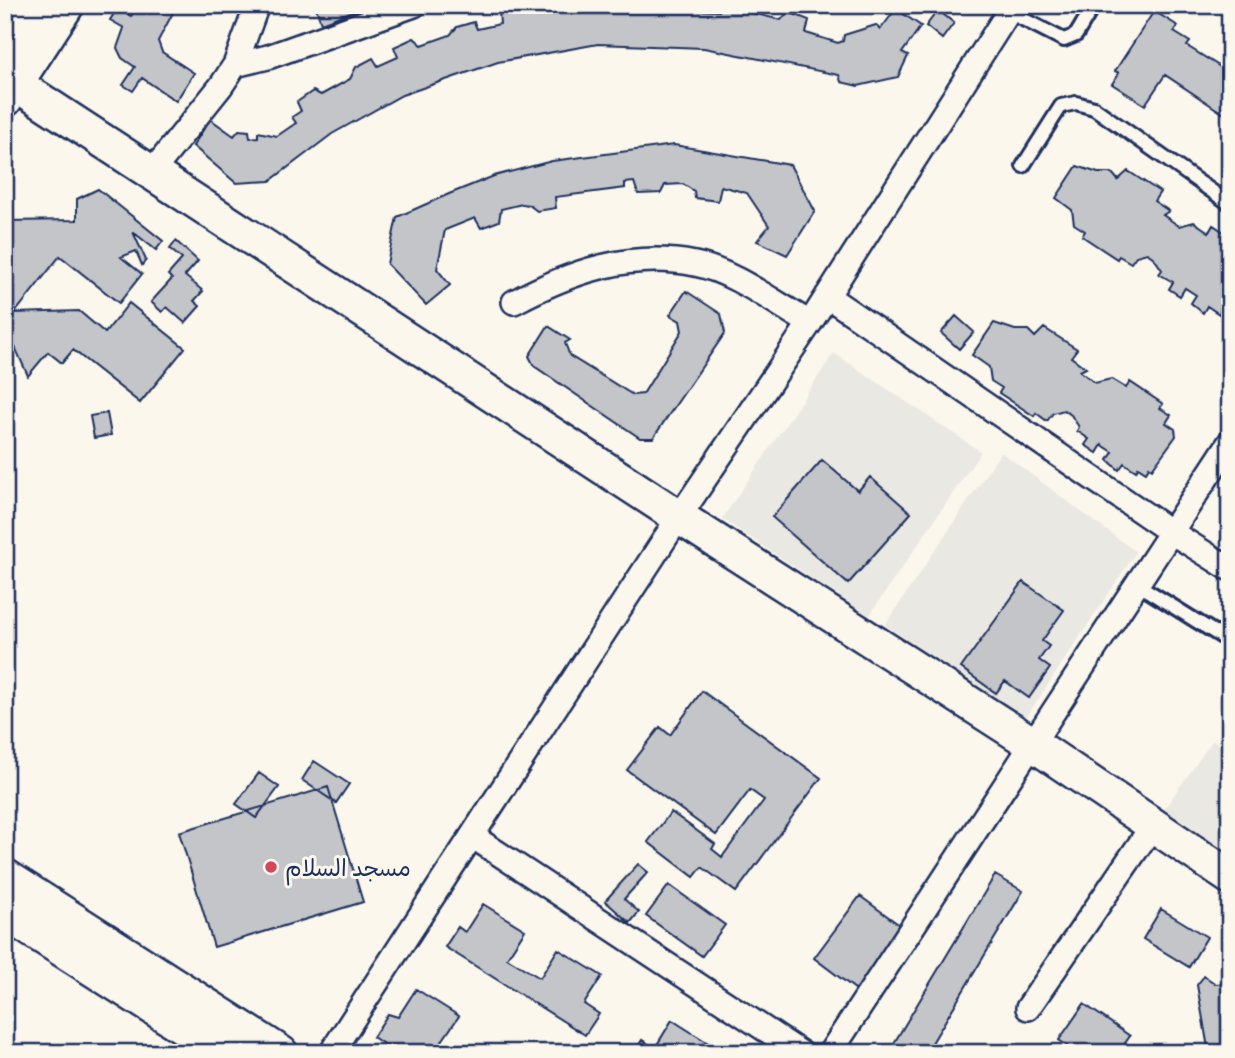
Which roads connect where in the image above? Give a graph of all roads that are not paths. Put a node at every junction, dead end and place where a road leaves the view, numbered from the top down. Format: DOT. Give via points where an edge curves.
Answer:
graph roads {
  1 [pos="36,5"];
  2 [pos="67,5"];
  3 [pos="257,5"];
  4 [pos="414,5"];
  5 [pos="1094,5"];
  6 [pos="1011,8"];
  7 [pos="5,52"];
  8 [pos="235,65"];
  9 [pos="9,87"];
  10 [pos="1023,166"];
  11 [pos="152,172"];
  12 [pos="1230,204"];
  13 [pos="827,296"];
  14 [pos="513,302"];
  15 [pos="810,323"];
  16 [pos="1230,442"];
  17 [pos="679,517"];
  18 [pos="1171,532"];
  19 [pos="1230,569"];
  20 [pos="1137,584"];
  21 [pos="1230,642"];
  22 [pos="1033,744"];
  23 [pos="1153,825"];
  24 [pos="472,836"];
  25 [pos="5,876"];
  26 [pos="1230,877"];
  27 [pos="5,913"];
  28 [pos="1028,1007"];
  29 [pos="224,1053"];
  30 [pos="281,1053"];
  31 [pos="331,1053"];
  32 [pos="801,1053"];
  33 [pos="830,1053"];
  1 -- 7 [label="street"];
  2 -- 9 [label="street"];
  3 -- 8 [label="street"];
  4 -- 8 [label="street"];
  5 -- 6 [label="lane" via="1076,35 1064,40"];
  6 -- 13 [label="street"];
  8 -- 11 [label="street"];
  9 -- 11 [label="street"];
  10 -- 12 [label="lane" via="1061,106 1076,103 1094,108"];
  11 -- 17 [label="street"];
  13 -- 15 [label="street"];
  13 -- 18 [label="street"];
  14 -- 15 [label="street" via="582,271 615,262 654,260 696,264 719,272"];
  15 -- 17 [label="street"];
  16 -- 18 [label="street"];
  17 -- 22 [label="street"];
  17 -- 24 [label="street"];
  18 -- 19 [label="street"];
  18 -- 20 [label="street"];
  20 -- 21 [label="lane"];
  20 -- 22 [label="street"];
  22 -- 23 [label="street"];
  22 -- 33 [label="street"];
  23 -- 26 [label="street"];
  23 -- 28 [label="street"];
  24 -- 31 [label="street"];
  24 -- 32 [label="street"];
  25 -- 30 [label="street"];
  27 -- 29 [label="street"];
}
